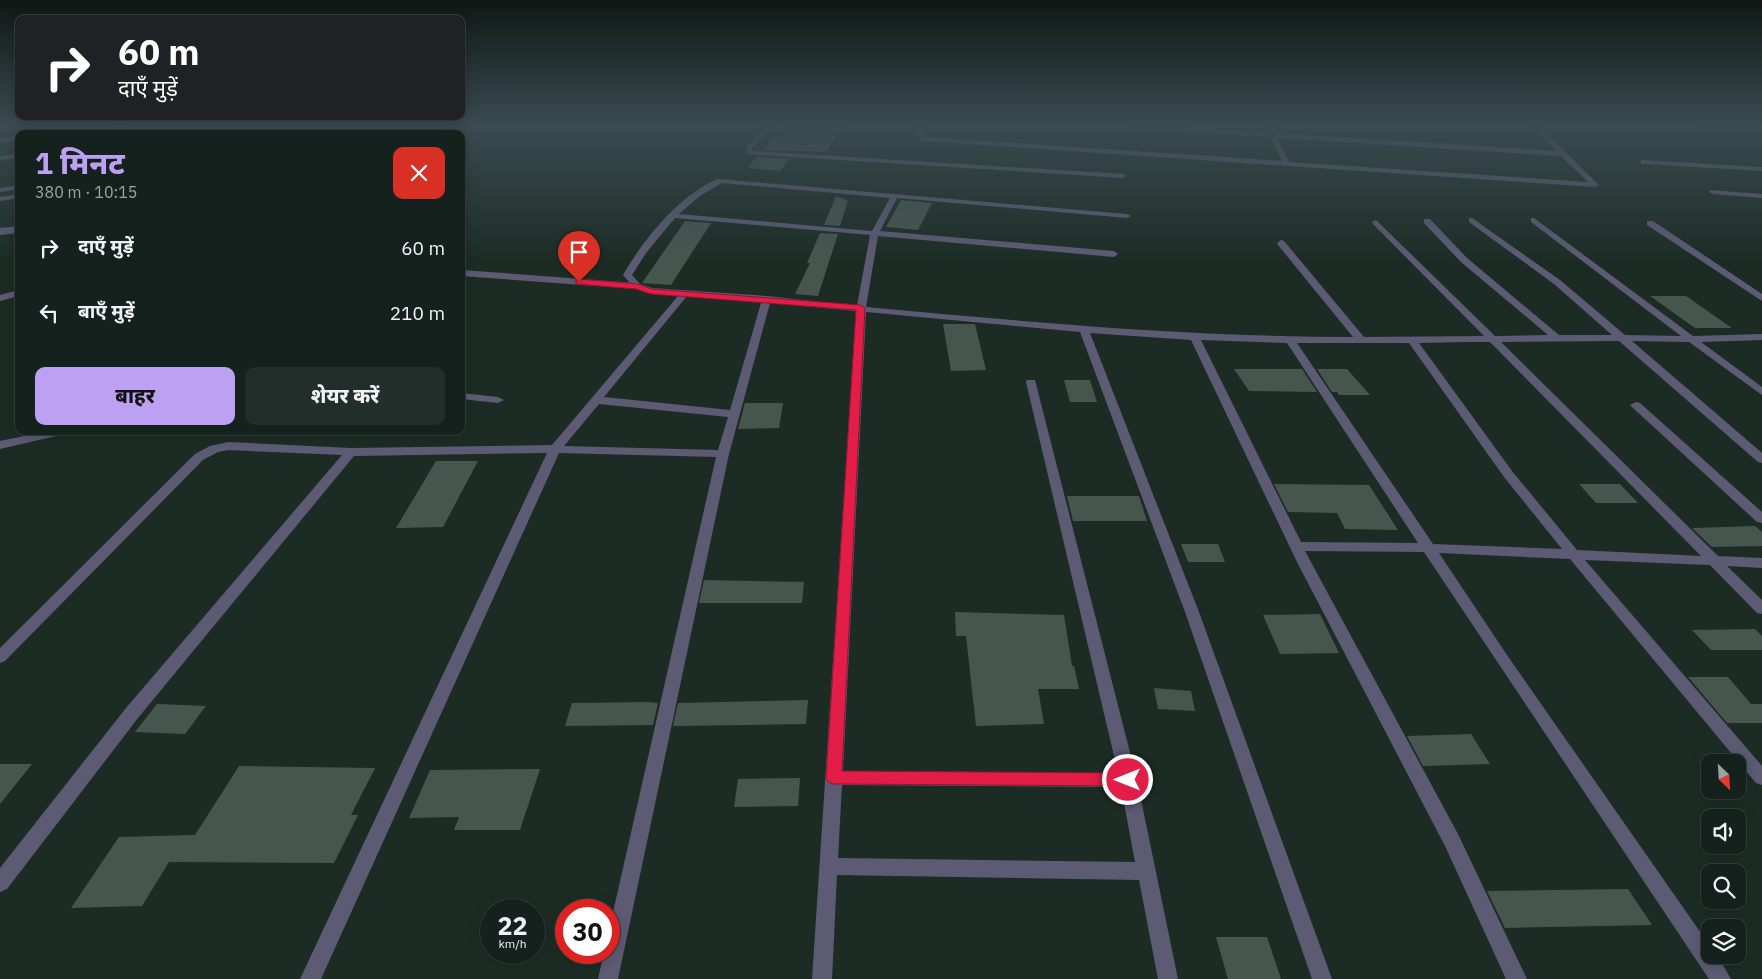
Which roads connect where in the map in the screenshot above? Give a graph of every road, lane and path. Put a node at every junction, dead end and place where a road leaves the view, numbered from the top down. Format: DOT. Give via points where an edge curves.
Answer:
graph roads {
  1 [pos="1020,170"];
  2 [pos="1380,170"];
  3 [pos="1580,170"];
  4 [pos="1123,176"];
  5 [pos="15,188"];
  6 [pos="0,190"];
  7 [pos="1713,192"];
  8 [pos="895,195"];
  9 [pos="1762,196"];
  10 [pos="15,197"];
  11 [pos="0,199"];
  12 [pos="674,216"];
  13 [pos="1127,216"];
  14 [pos="1472,220"];
  15 [pos="1534,220"];
  16 [pos="1427,221"];
  17 [pos="1376,222"];
  18 [pos="1650,223"];
  19 [pos="15,230"];
  20 [pos="0,232"];
  21 [pos="874,234"];
  22 [pos="1281,244"];
  23 [pos="1114,254"];
  24 [pos="465,273"];
  25 [pos="637,286"];
  26 [pos="15,293"];
  27 [pos="684,293"];
  28 [pos="0,298"];
  29 [pos="1762,298"];
  30 [pos="767,299"];
  31 [pos="860,308"];
  32 [pos="1084,330"];
  33 [pos="1194,336"];
  34 [pos="1557,338"];
  35 [pos="1620,338"];
  36 [pos="1761,338"];
  37 [pos="1290,339"];
  38 [pos="1360,339"];
  39 [pos="1411,339"];
  40 [pos="1491,339"];
  41 [pos="1690,339"];
  42 [pos="1031,382"];
  43 [pos="1762,392"];
  44 [pos="465,396"];
  45 [pos="498,400"];
  46 [pos="596,400"];
  47 [pos="1636,405"];
  48 [pos="735,414"];
  49 [pos="46,435"];
  50 [pos="0,445"];
  51 [pos="555,449"];
  52 [pos="351,452"];
  53 [pos="723,454"];
  54 [pos="1762,459"];
  55 [pos="1762,519"];
  56 [pos="1296,546"];
  57 [pos="1429,548"];
  58 [pos="1573,554"];
  59 [pos="1713,560"];
  60 [pos="1762,563"];
  61 [pos="1762,609"];
  62 [pos="0,657"];
  63 [pos="834,778"];
  64 [pos="1762,778"];
  65 [pos="1128,780"];
  66 [pos="828,866"];
  67 [pos="1146,871"];
  68 [pos="0,883"];
  69 [pos="310,979"];
  70 [pos="608,979"];
  71 [pos="822,979"];
  72 [pos="1168,979"];
  73 [pos="1322,979"];
  74 [pos="1516,979"];
  75 [pos="1721,979"];
  1 -- 4 [label="street"];
  2 -- 3 [label="street" via="1595,185"];
  5 -- 6 [label="street"];
  7 -- 9 [label="street"];
  8 -- 12 [label="street" via="721,181 706,186"];
  8 -- 13 [label="street"];
  8 -- 21 [label="street"];
  10 -- 11 [label="street"];
  12 -- 21 [label="street"];
  12 -- 25 [label="street" via="633,262 628,275"];
  14 -- 35 [label="street" via="1557,282"];
  15 -- 41 [label="street"];
  16 -- 34 [label="street" via="1464,260"];
  17 -- 40 [label="street"];
  18 -- 29 [label="street"];
  19 -- 20 [label="street"];
  21 -- 23 [label="street"];
  21 -- 31 [label="street"];
  22 -- 38 [label="street"];
  24 -- 25 [label="street"];
  25 -- 27 [label="street" via="651,291"];
  26 -- 28 [label="street"];
  27 -- 30 [label="street"];
  27 -- 46 [label="street"];
  30 -- 31 [label="street"];
  30 -- 48 [label="street"];
  31 -- 32 [label="street"];
  31 -- 63 [label="street"];
  32 -- 33 [label="street"];
  32 -- 73 [label="street" via="1192,612"];
  33 -- 37 [label="street"];
  33 -- 56 [label="street"];
  34 -- 35 [label="street"];
  34 -- 40 [label="street"];
  35 -- 41 [label="street"];
  35 -- 54 [label="street"];
  36 -- 41 [label="street"];
  37 -- 38 [label="street"];
  37 -- 57 [label="street"];
  38 -- 39 [label="street"];
  39 -- 40 [label="street"];
  39 -- 58 [label="street" via="1508,474"];
  40 -- 59 [label="street"];
  41 -- 43 [label="street"];
  42 -- 65 [label="street"];
  44 -- 45 [label="street"];
  46 -- 48 [label="street"];
  46 -- 51 [label="street"];
  47 -- 55 [label="street"];
  48 -- 53 [label="street"];
  49 -- 50 [label="street"];
  51 -- 52 [label="street"];
  51 -- 53 [label="street"];
  51 -- 69 [label="street"];
  52 -- 62 [label="street" via="242,446 214,449 199,457"];
  52 -- 68 [label="street" via="132,713"];
  53 -- 70 [label="street"];
  56 -- 57 [label="street"];
  56 -- 74 [label="street" via="1452,840"];
  57 -- 58 [label="street"];
  57 -- 75 [label="street"];
  58 -- 59 [label="street"];
  58 -- 64 [label="street"];
  59 -- 60 [label="street"];
  59 -- 61 [label="street"];
  63 -- 65 [label="street"];
  63 -- 66 [label="street"];
  65 -- 67 [label="street"];
  66 -- 67 [label="street"];
  66 -- 71 [label="street"];
  67 -- 72 [label="street"];
}
